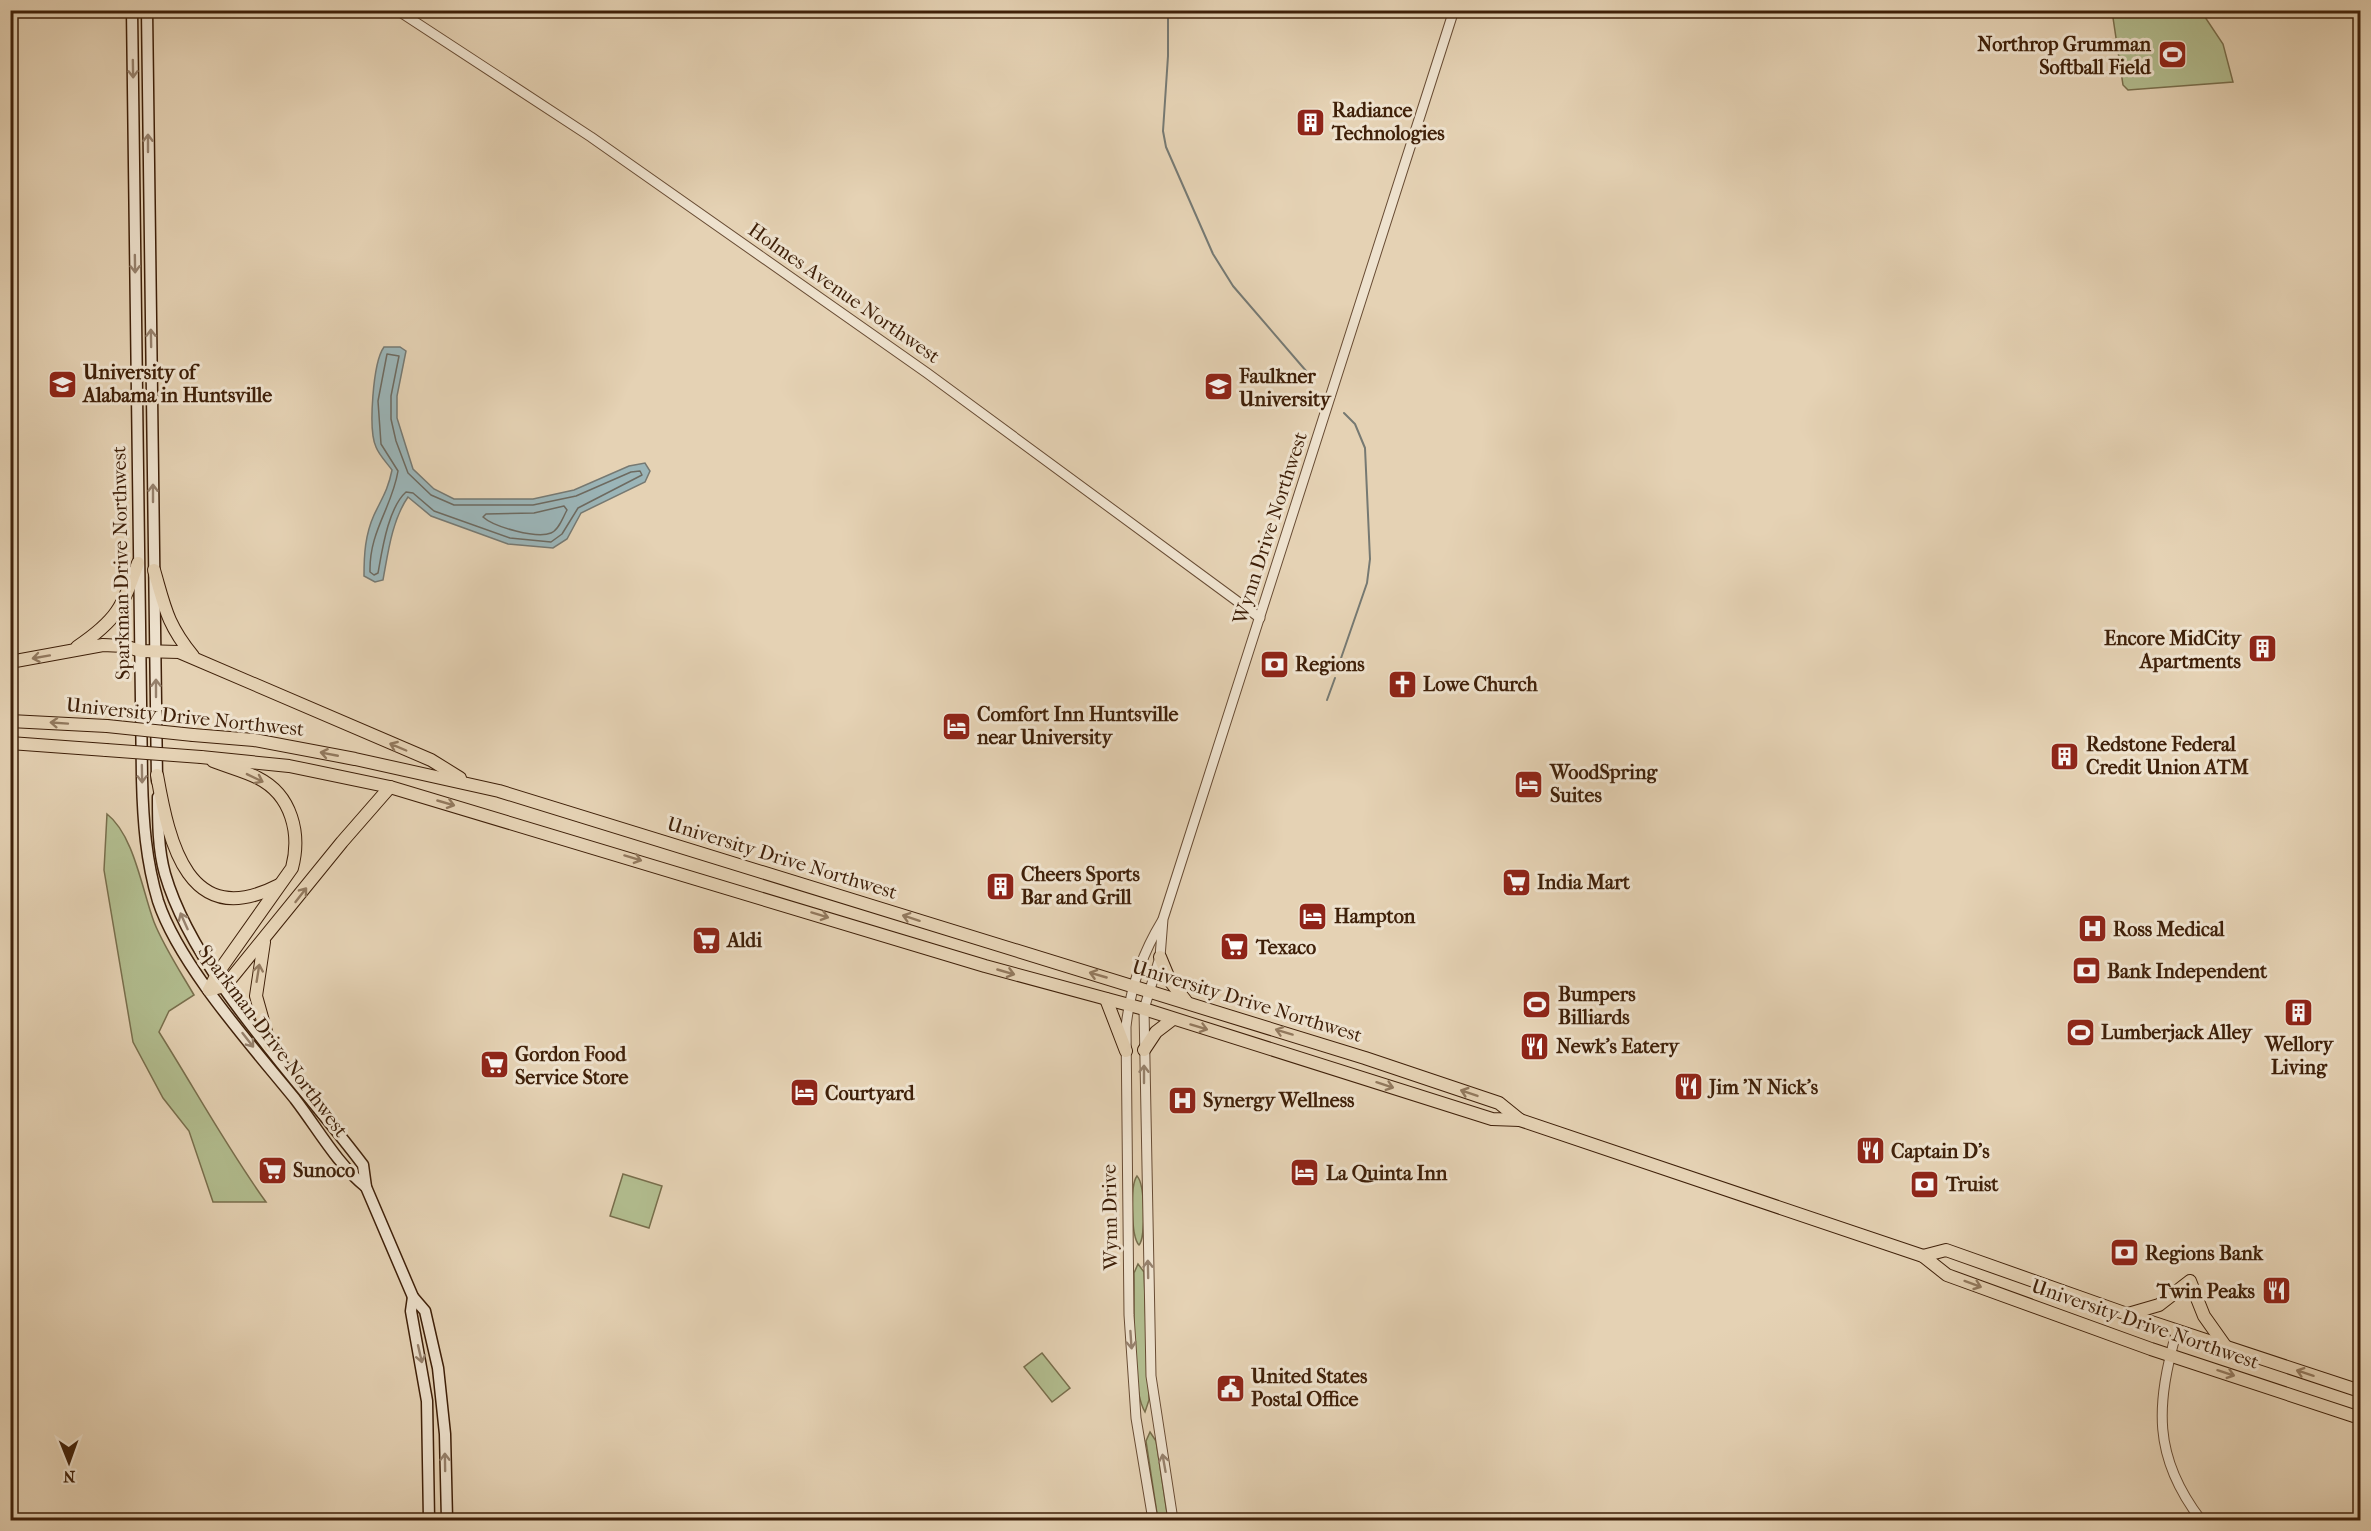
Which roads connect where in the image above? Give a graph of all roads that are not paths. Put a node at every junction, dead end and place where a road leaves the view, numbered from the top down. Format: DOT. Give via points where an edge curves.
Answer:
graph roads {
  1 [pos="132,10"];
  2 [pos="147,10"];
  3 [pos="397,10"];
  4 [pos="1454,10"];
  5 [pos="138,563"];
  6 [pos="154,570"];
  7 [pos="1260,618"];
  8 [pos="70,651"];
  9 [pos="141,651"];
  10 [pos="156,651"];
  11 [pos="196,659"];
  12 [pos="10,662"];
  13 [pos="10,721"];
  14 [pos="38,722"];
  15 [pos="10,729"];
  16 [pos="10,743"];
  17 [pos="201,757"];
  18 [pos="157,775"];
  19 [pos="469,783"];
  20 [pos="390,787"];
  21 [pos="280,884"];
  22 [pos="1163,919"];
  23 [pos="264,940"];
  24 [pos="1160,957"];
  25 [pos="217,974"];
  26 [pos="225,986"];
  27 [pos="1134,986"];
  28 [pos="209,990"];
  29 [pos="1150,990"];
  30 [pos="1106,999"];
  31 [pos="1186,1001"];
  32 [pos="1128,1005"];
  33 [pos="1144,1010"];
  34 [pos="1173,1019"];
  35 [pos="270,1046"];
  36 [pos="1144,1050"];
  37 [pos="1126,1051"];
  38 [pos="1520,1120"];
  39 [pos="366,1187"];
  40 [pos="1923,1256"];
  41 [pos="413,1297"];
  42 [pos="2127,1314"];
  43 [pos="2177,1330"];
  44 [pos="2226,1347"];
  45 [pos="2170,1355"];
  46 [pos="2361,1391"];
  47 [pos="2361,1418"];
  48 [pos="429,1521"];
  49 [pos="447,1521"];
  50 [pos="1153,1521"];
  51 [pos="1173,1521"];
  52 [pos="2200,1521"];
  1 -- 5 [label="main road, Sparkman Drive Northwest, one-way"];
  6 -- 2 [label="main road, Sparkman Drive Northwest, one-way"];
  3 -- 7 [label="street, Holmes Avenue Northwest" via="591,137 927,373"];
  4 -- 7 [label="street, Wynn Drive Northwest"];
  5 -- 8 [label="highway" via="125,600 105,628"];
  5 -- 9 [label="main road, Sparkman Drive Northwest"];
  6 -- 10 [label="main road, Sparkman Drive Northwest"];
  6 -- 11 [label="highway" via="174,633"];
  7 -- 22 [label="street, Wynn Drive Northwest"];
  8 -- 9 [label="highway" via="103,645"];
  8 -- 12 [label="highway, one-way"];
  9 -- 10 [label="highway"];
  9 -- 28 [label="main road, Sparkman Drive Northwest, one-way" via="143,824 148,864 159,903 179,944"];
  10 -- 11 [label="highway" via="179,652"];
  18 -- 10 [label="main road, Sparkman Drive Northwest, one-way"];
  19 -- 11 [label="highway, one-way" via="430,760"];
  13 -- 14 [label="highway, University Drive Northwest"];
  14 -- 15 [label="highway"];
  19 -- 14 [label="highway, University Drive Northwest, one-way, bridge" via="254,740"];
  16 -- 17 [label="highway, University Drive Northwest, bridge"];
  17 -- 20 [label="highway, University Drive Northwest" via="290,766"];
  17 -- 21 [label="highway, one-way" via="260,778 288,806 297,847 292,868"];
  18 -- 21 [label="highway" via="174,848 196,882 234,900 257,896"];
  25 -- 18 [label="main road, Sparkman Drive Northwest, one-way" via="189,934 165,873"];
  27 -- 19 [label="highway, University Drive Northwest, one-way"];
  23 -- 20 [label="highway, one-way"];
  20 -- 30 [label="highway, University Drive Northwest, one-way"];
  21 -- 25 [label="highway"];
  22 -- 24 [label="street, Wynn Drive Northwest"];
  22 -- 27 [label="street, Wynn Drive" via="1144,951"];
  23 -- 26 [label="highway"];
  35 -- 23 [label="highway, one-way" via="256,996"];
  24 -- 29 [label="street, Wynn Drive Northwest"];
  24 -- 31 [label="highway" via="1170,981"];
  25 -- 26 [label="main road, Sparkman Drive Northwest"];
  25 -- 28 [label="highway"];
  26 -- 28 [label="highway"];
  26 -- 35 [label="main road, Sparkman Drive Northwest"];
  27 -- 29 [label="highway, University Drive Northwest"];
  27 -- 32 [label="street, Wynn Drive"];
  28 -- 39 [label="main road, Sparkman Drive Northwest, one-way" via="318,1128 348,1173"];
  29 -- 31 [label="highway, University Drive Northwest"];
  29 -- 33 [label="street, Wynn Drive"];
  30 -- 32 [label="highway, University Drive Northwest"];
  30 -- 37 [label="highway"];
  38 -- 31 [label="highway, University Drive Northwest, one-way" via="1499,1103"];
  32 -- 33 [label="highway, University Drive Northwest"];
  32 -- 37 [label="street, Wynn Drive"];
  33 -- 34 [label="highway, University Drive Northwest"];
  33 -- 36 [label="street, Wynn Drive"];
  34 -- 36 [label="highway" via="1156,1032"];
  34 -- 38 [label="highway, University Drive Northwest, one-way" via="1492,1119"];
  35 -- 39 [label="main road, Sparkman Drive Northwest" via="363,1165"];
  51 -- 36 [label="street, Wynn Drive, one-way" via="1151,1376"];
  37 -- 50 [label="street, Wynn Drive, one-way" via="1129,1315 1136,1418"];
  38 -- 40 [label="highway, University Drive Northwest"];
  39 -- 41 [label="main road, Sparkman Drive Northwest"];
  40 -- 42 [label="highway, University Drive Northwest" via="1946,1250"];
  40 -- 45 [label="highway, University Drive Northwest, one-way" via="1947,1275"];
  41 -- 48 [label="main road, Sparkman Drive Northwest, one-way" via="411,1311 427,1401"];
  49 -- 41 [label="main road, Sparkman Drive Northwest, one-way" via="445,1434 438,1368 425,1311"];
  42 -- 43 [label="highway, University Drive Northwest"];
  42 -- 44 [label="highway" via="2159,1305 2190,1281 2204,1316"];
  43 -- 44 [label="highway, University Drive Northwest"];
  43 -- 45 [label="street"];
  46 -- 44 [label="highway, University Drive Northwest, one-way"];
  45 -- 47 [label="highway, University Drive Northwest, one-way"];
  45 -- 52 [label="street" via="2162,1396 2163,1447 2182,1497"];
}
